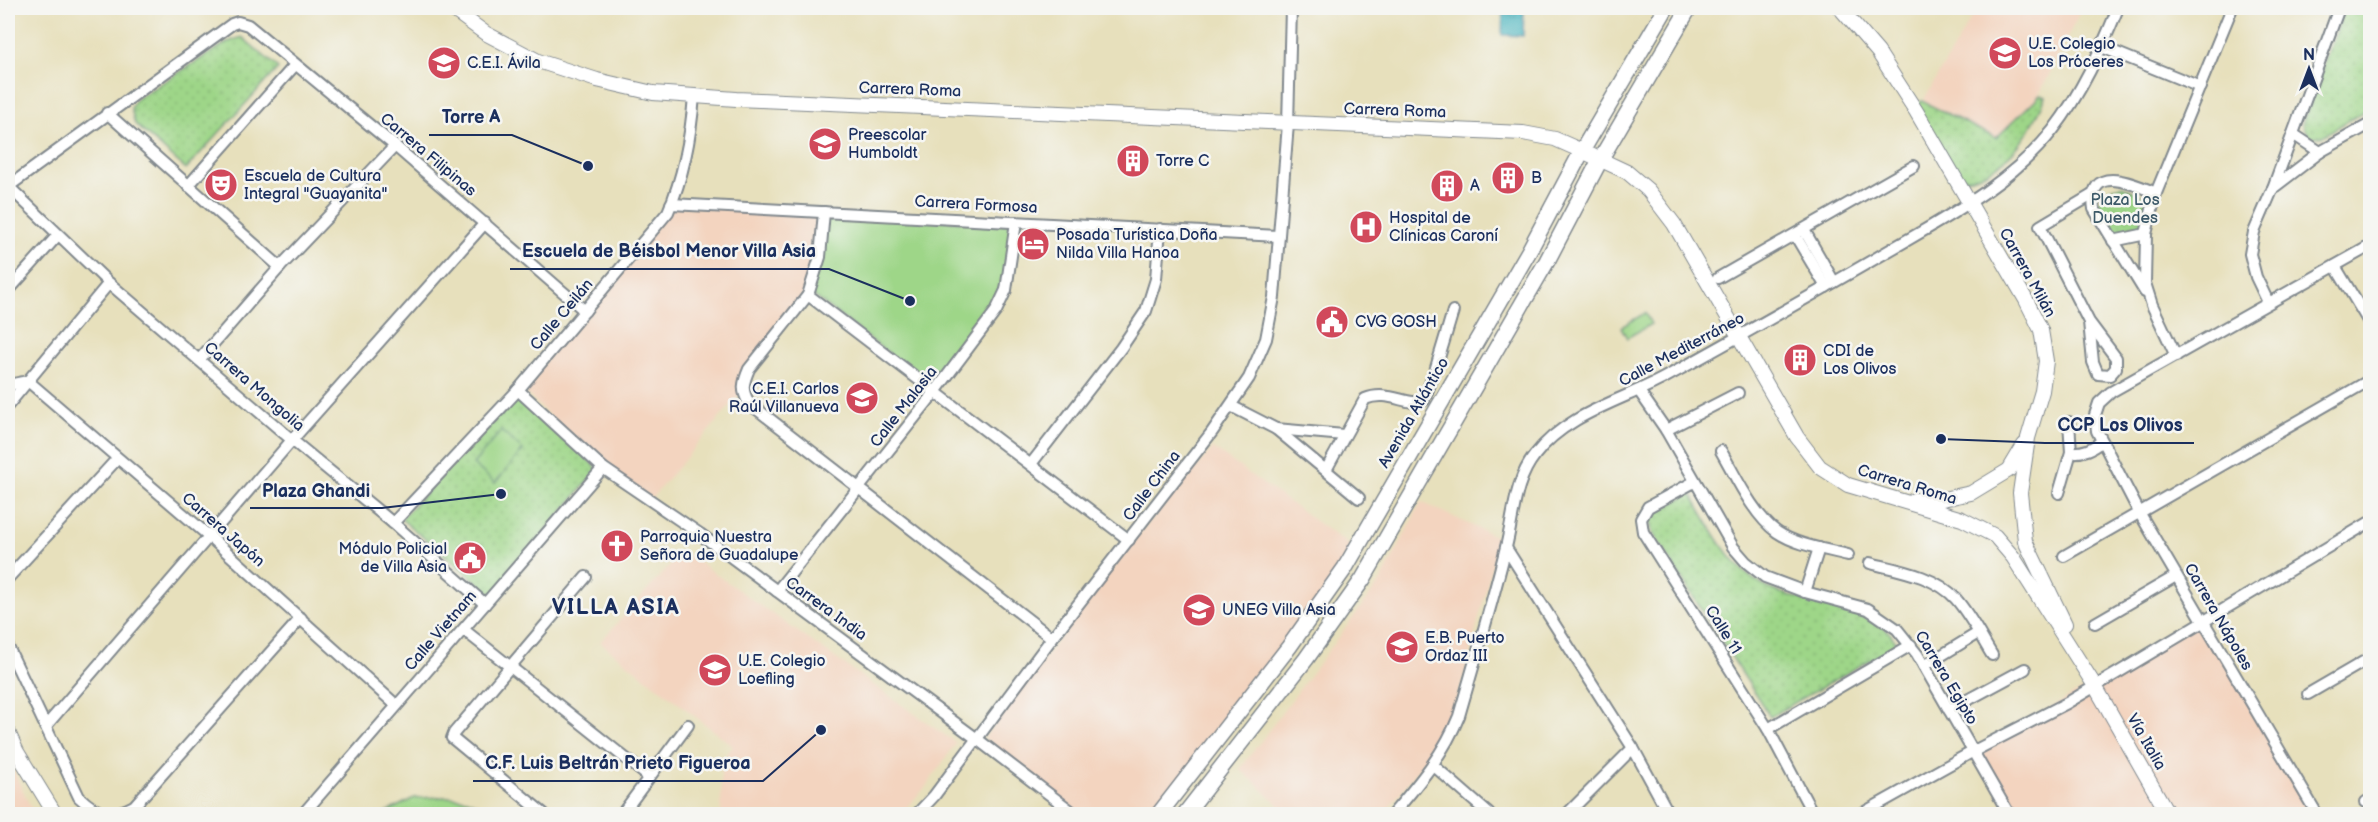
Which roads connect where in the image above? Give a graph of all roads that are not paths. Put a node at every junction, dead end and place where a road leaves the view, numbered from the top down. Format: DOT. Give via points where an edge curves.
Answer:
graph roads {
  1 [pos="451,8"];
  2 [pos="1291,8"];
  3 [pos="1666,8"];
  4 [pos="1689,8"];
  5 [pos="1840,8"];
  6 [pos="2118,8"];
  7 [pos="2232,8"];
  8 [pos="2339,8"];
  9 [pos="2102,47"];
  10 [pos="295,65"];
  11 [pos="2200,87"];
  12 [pos="694,96"];
  13 [pos="107,113"];
  14 [pos="1288,124"];
  15 [pos="2370,124"];
  16 [pos="2293,134"];
  17 [pos="395,146"];
  18 [pos="1582,151"];
  19 [pos="2320,152"];
  20 [pos="1600,160"];
  21 [pos="1914,166"];
  22 [pos="8,186"];
  23 [pos="188,186"];
  24 [pos="2273,188"];
  25 [pos="2156,193"];
  26 [pos="2091,195"];
  27 [pos="671,204"];
  28 [pos="1968,204"];
  29 [pos="824,212"];
  30 [pos="1016,222"];
  31 [pos="484,223"];
  32 [pos="1160,229"];
  33 [pos="1799,232"];
  34 [pos="2146,234"];
  35 [pos="58,235"];
  36 [pos="1278,236"];
  37 [pos="2113,241"];
  38 [pos="2370,246"];
  39 [pos="2335,266"];
  40 [pos="280,267"];
  41 [pos="1718,278"];
  42 [pos="10,283"];
  43 [pos="109,283"];
  44 [pos="1830,284"];
  45 [pos="808,295"];
  46 [pos="2268,302"];
  47 [pos="2152,305"];
  48 [pos="585,311"];
  49 [pos="1453,311"];
  50 [pos="2090,322"];
  51 [pos="2370,324"];
  52 [pos="1739,337"];
  53 [pos="2176,356"];
  54 [pos="198,360"];
  55 [pos="2370,380"];
  56 [pos="28,381"];
  57 [pos="8,385"];
  58 [pos="518,390"];
  59 [pos="1639,391"];
  60 [pos="936,392"];
  61 [pos="1738,393"];
  62 [pos="8,405"];
  63 [pos="1231,406"];
  64 [pos="2069,422"];
  65 [pos="1276,429"];
  66 [pos="1665,430"];
  67 [pos="1344,435"];
  68 [pos="2100,436"];
  69 [pos="2028,438"];
  70 [pos="292,440"];
  71 [pos="1721,451"];
  72 [pos="2071,452"];
  73 [pos="117,459"];
  74 [pos="1031,464"];
  75 [pos="603,468"];
  76 [pos="1326,470"];
  77 [pos="1694,482"];
  78 [pos="859,488"];
  79 [pos="2059,493"];
  80 [pos="1359,498"];
  81 [pos="1895,499"];
  82 [pos="2139,512"];
  83 [pos="2370,522"];
  84 [pos="393,523"];
  85 [pos="210,537"];
  86 [pos="1129,540"];
  87 [pos="1506,548"];
  88 [pos="1819,548"];
  89 [pos="1848,555"];
  90 [pos="2064,556"];
  91 [pos="1869,563"];
  92 [pos="2176,576"];
  93 [pos="586,577"];
  94 [pos="8,578"];
  95 [pos="777,591"];
  96 [pos="1805,592"];
  97 [pos="484,604"];
  98 [pos="300,618"];
  99 [pos="2202,621"];
  100 [pos="2095,623"];
  101 [pos="464,630"];
  102 [pos="1978,633"];
  103 [pos="1052,638"];
  104 [pos="1911,645"];
  105 [pos="8,647"];
  106 [pos="1992,655"];
  107 [pos="2370,658"];
  108 [pos="511,666"];
  109 [pos="1924,666"];
  110 [pos="2025,669"];
  111 [pos="2095,686"];
  112 [pos="2308,694"];
  113 [pos="396,705"];
  114 [pos="1949,710"];
  115 [pos="688,725"];
  116 [pos="45,727"];
  117 [pos="1768,729"];
  118 [pos="8,732"];
  119 [pos="977,739"];
  120 [pos="1633,748"];
  121 [pos="1972,752"];
  122 [pos="1433,765"];
  123 [pos="649,777"];
  124 [pos="121,813"];
  125 [pos="55,814"];
  126 [pos="303,814"];
  127 [pos="544,814"];
  128 [pos="622,814"];
  129 [pos="917,814"];
  130 [pos="1075,814"];
  131 [pos="1159,814"];
  132 [pos="1185,814"];
  133 [pos="1394,814"];
  134 [pos="1489,814"];
  135 [pos="1567,814"];
  136 [pos="1669,814"];
  137 [pos="1813,814"];
  138 [pos="1861,814"];
  139 [pos="2009,814"];
  140 [pos="2168,814"];
  141 [pos="2317,814"];
  1 -- 12 [label="street, Carrera Roma" via="485,33 538,61 653,93"];
  2 -- 14 [label="street, Calle China"];
  3 -- 18 [label="main road, Avenida Atlántico"];
  4 -- 20 [label="main road"];
  5 -- 28 [label="street, Carrera Milán" via="1878,52"];
  6 -- 9 [label="street, Calle Mediterráneo"];
  7 -- 11 [label="street"];
  8 -- 16 [label="street"];
  9 -- 11 [label="street"];
  9 -- 28 [label="street, Calle Mediterráneo" via="2052,131 2019,165"];
  10 -- 13 [label="street, Carrera Filipinas" via="248,25 238,22"];
  10 -- 17 [label="street, Carrera Filipinas"];
  10 -- 23 [label="street"];
  11 -- 25 [label="street"];
  12 -- 14 [label="street, Carrera Roma"];
  12 -- 27 [label="street, Calle Ceilán" via="686,156"];
  13 -- 22 [label="street"];
  13 -- 23 [label="street"];
  14 -- 18 [label="street, Carrera Roma" via="1523,133 1555,139"];
  14 -- 36 [label="street, Calle China"];
  15 -- 19 [label="street"];
  16 -- 19 [label="street"];
  16 -- 24 [label="street"];
  17 -- 31 [label="street, Carrera Filipinas"];
  17 -- 40 [label="street"];
  18 -- 20 [label="street, Carrera Roma"];
  18 -- 131 [label="main road, Avenida Atlántico" via="1345,568"];
  19 -- 24 [label="street"];
  20 -- 52 [label="street, Carrera Roma" via="1627,172 1648,190 1674,224"];
  20 -- 132 [label="main road" via="1547,261 1363,579"];
  21 -- 33 [label="street"];
  22 -- 35 [label="street, Carrera Mongolia"];
  23 -- 40 [label="street"];
  24 -- 46 [label="street" via="2254,232 2250,254"];
  25 -- 26 [label="street" via="2122,179 2096,186"];
  25 -- 34 [label="street"];
  26 -- 37 [label="street" via="2094,209"];
  26 -- 50 [label="street" via="2040,226"];
  27 -- 29 [label="street, Carrera Formosa"];
  27 -- 48 [label="street, Calle Ceilán"];
  28 -- 44 [label="street, Calle Mediterráneo"];
  28 -- 69 [label="street, Carrera Milán" via="2040,330 2046,361"];
  29 -- 30 [label="street, Carrera Formosa"];
  29 -- 45 [label="street" via="820,257"];
  30 -- 32 [label="street, Carrera Formosa"];
  30 -- 60 [label="street, Calle Malasia" via="1006,290 996,311"];
  31 -- 48 [label="street, Carrera Filipinas"];
  31 -- 70 [label="street"];
  32 -- 36 [label="street, Carrera Formosa"];
  32 -- 74 [label="street" via="1156,279 1146,311"];
  33 -- 41 [label="street"];
  33 -- 44 [label="street"];
  34 -- 37 [label="street"];
  34 -- 47 [label="street" via="2145,283"];
  35 -- 42 [label="street"];
  35 -- 43 [label="street, Carrera Mongolia"];
  36 -- 63 [label="street, Calle China" via="1274,297 1266,339"];
  37 -- 47 [label="street"];
  38 -- 39 [label="street"];
  39 -- 46 [label="street"];
  39 -- 51 [label="street"];
  40 -- 54 [label="street"];
  43 -- 54 [label="street, Carrera Mongolia"];
  43 -- 56 [label="street"];
  44 -- 52 [label="street, Calle Mediterráneo"];
  45 -- 60 [label="street"];
  45 -- 78 [label="street" via="749,369 743,393 749,402"];
  46 -- 53 [label="street"];
  47 -- 53 [label="street"];
  48 -- 58 [label="street, Calle Ceilán"];
  49 -- 67 [label="street" via="1424,400 1381,394 1365,399"];
  52 -- 59 [label="street, Calle Mediterráneo"];
  52 -- 81 [label="street, Carrera Roma" via="1797,437 1820,467 1848,485"];
  53 -- 68 [label="street" via="2111,392 2099,403 2095,415"];
  54 -- 70 [label="street, Carrera Mongolia"];
  55 -- 82 [label="street"];
  56 -- 57 [label="street"];
  56 -- 62 [label="street"];
  56 -- 73 [label="street, Carrera Japón"];
  58 -- 75 [label="street, Carrera India"];
  58 -- 84 [label="street, Calle Ceilán"];
  59 -- 66 [label="street, Carrera Egipto"];
  59 -- 87 [label="street, Calle Mediterráneo" via="1580,418 1535,454 1521,476"];
  60 -- 74 [label="street"];
  60 -- 78 [label="street, Calle Malasia"];
  61 -- 66 [label="street"];
  63 -- 65 [label="street"];
  63 -- 86 [label="street, Calle China"];
  64 -- 72 [label="street"];
  65 -- 67 [label="street"];
  65 -- 76 [label="street"];
  66 -- 77 [label="street, Carrera Egipto"];
  67 -- 76 [label="street"];
  68 -- 72 [label="street" via="2091,450"];
  68 -- 82 [label="street, Carrera Nápoles"];
  69 -- 81 [label="street" via="2009,470 1971,493 1938,500"];
  69 -- 111 [label="street, Carrera Milán" via="2020,493 2025,541"];
  70 -- 84 [label="street, Carrera Mongolia"];
  70 -- 85 [label="street"];
  71 -- 88 [label="street" via="1744,491 1776,531"];
  72 -- 79 [label="street"];
  73 -- 85 [label="street, Carrera Japón"];
  73 -- 94 [label="street"];
  74 -- 86 [label="street"];
  75 -- 95 [label="street, Carrera India"];
  75 -- 97 [label="street, Calle Vietnam"];
  76 -- 80 [label="street"];
  77 -- 96 [label="street, Carrera Egipto" via="1746,562 1765,577"];
  77 -- 117 [label="street, Calle 11" via="1648,507 1641,519 1643,532"];
  78 -- 95 [label="street, Calle Malasia"];
  78 -- 103 [label="street"];
  81 -- 111 [label="street, Carrera Roma" via="1962,519 1995,536 2013,557"];
  82 -- 90 [label="street"];
  82 -- 92 [label="street, Carrera Nápoles"];
  83 -- 99 [label="street"];
  84 -- 97 [label="street, Carrera Mongolia"];
  85 -- 98 [label="street, Carrera Japón"];
  85 -- 116 [label="street"];
  86 -- 103 [label="street, Calle China"];
  87 -- 120 [label="street"];
  87 -- 122 [label="street, Calle Mediterráneo" via="1459,716 1449,742"];
  88 -- 89 [label="street"];
  88 -- 96 [label="street"];
  91 -- 102 [label="street" via="1917,575 1940,586 1956,598"];
  92 -- 99 [label="street, Carrera Nápoles"];
  92 -- 100 [label="street"];
  93 -- 108 [label="street"];
  95 -- 119 [label="street, Carrera India"];
  96 -- 104 [label="street, Carrera Egipto" via="1868,609 1897,629"];
  97 -- 101 [label="street, Calle Vietnam"];
  98 -- 113 [label="street, Carrera Japón"];
  98 -- 124 [label="street" via="134,806"];
  99 -- 111 [label="street"];
  99 -- 141 [label="street, Carrera Nápoles"];
  101 -- 108 [label="street"];
  101 -- 113 [label="street, Calle Vietnam"];
  102 -- 106 [label="street"];
  102 -- 109 [label="street"];
  103 -- 119 [label="street, Calle China"];
  104 -- 109 [label="street, Carrera Egipto"];
  104 -- 117 [label="street"];
  105 -- 116 [label="street"];
  107 -- 112 [label="street"];
  108 -- 123 [label="street"];
  108 -- 127 [label="street" via="452,738"];
  109 -- 114 [label="street, Carrera Egipto"];
  110 -- 114 [label="street"];
  111 -- 121 [label="street"];
  111 -- 140 [label="street, Vía Italia"];
  113 -- 126 [label="street, Calle Vietnam"];
  114 -- 121 [label="street, Carrera Egipto"];
  115 -- 123 [label="street"];
  116 -- 124 [label="street" via="79,797 92,810"];
  117 -- 137 [label="street, Calle 11"];
  118 -- 125 [label="street"];
  119 -- 129 [label="street, Calle China"];
  119 -- 130 [label="street, Carrera India"];
  120 -- 135 [label="street"];
  120 -- 136 [label="street"];
  121 -- 138 [label="street"];
  121 -- 139 [label="street, Carrera Egipto"];
  122 -- 133 [label="street, Calle Mediterráneo"];
  122 -- 134 [label="street"];
  123 -- 128 [label="street"];
}
